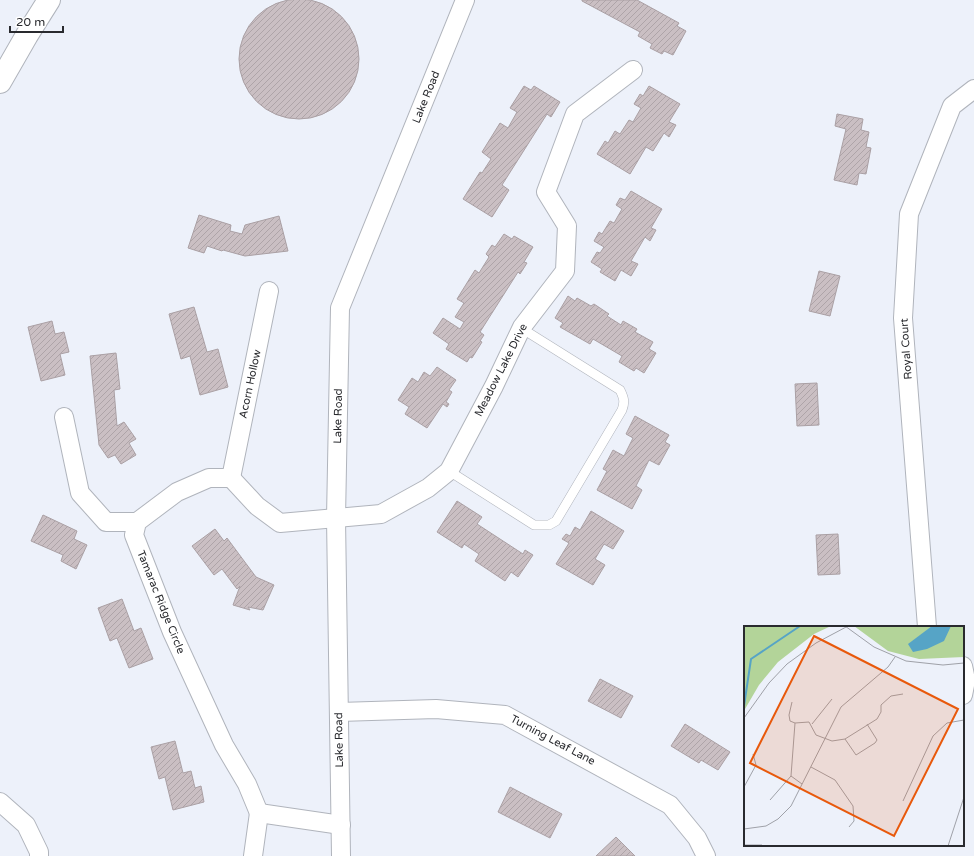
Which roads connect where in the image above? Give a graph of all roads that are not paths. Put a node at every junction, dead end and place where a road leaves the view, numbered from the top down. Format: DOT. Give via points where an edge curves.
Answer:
graph roads {
  1 [pos="49,0"];
  2 [pos="465,0"];
  3 [pos="633,70"];
  4 [pos="0,82"];
  5 [pos="974,90"];
  6 [pos="269,291"];
  7 [pos="521,328"];
  8 [pos="64,417"];
  9 [pos="449,470"];
  10 [pos="231,478"];
  11 [pos="336,518"];
  12 [pos="137,522"];
  13 [pos="927,626"];
  14 [pos="964,671"];
  15 [pos="964,690"];
  16 [pos="339,712"];
  17 [pos="0,802"];
  18 [pos="259,813"];
  19 [pos="341,825"];
  20 [pos="39,856"];
  21 [pos="253,856"];
  22 [pos="341,856"];
  23 [pos="706,856"];
  1 -- 4 [label="main road"];
  2 -- 11 [label="street, Lake Road" via="340,308"];
  3 -- 7 [label="street, Meadow Lake Drive" via="575,114 546,192 567,226 565,271"];
  5 -- 13 [label="street, Royal Court" via="952,106 909,214 903,318"];
  6 -- 10 [label="street, Acorn Hollow"];
  7 -- 9 [label="street, Meadow Lake Drive" via="494,386"];
  7 -- 9 [label="lane" via="620,390 625,403 622,410 556,521 549,525 534,525"];
  8 -- 12 [label="street" via="80,492 106,522"];
  9 -- 11 [label="street, Meadow Lake Drive" via="428,488 381,514"];
  10 -- 11 [label="street" via="257,506 280,523"];
  10 -- 12 [label="street" via="209,478 177,492"];
  11 -- 16 [label="street, Lake Road"];
  12 -- 18 [label="street, Tamarac Ridge Circle" via="134,535 172,632 224,745 247,784"];
  14 -- 15 [label="street"];
  16 -- 19 [label="street, Lake Road"];
  16 -- 23 [label="street, Turning Leaf Lane" via="436,709 505,715 670,805 697,838"];
  17 -- 20 [label="street" via="26,825"];
  18 -- 19 [label="street"];
  18 -- 21 [label="street"];
  19 -- 22 [label="street, Lake Road"];
}
